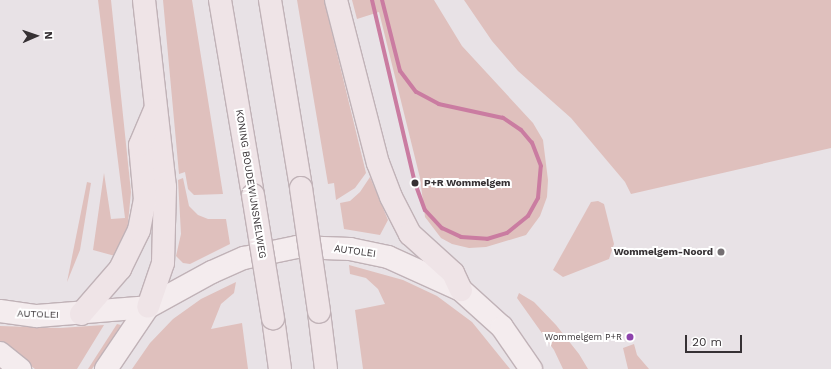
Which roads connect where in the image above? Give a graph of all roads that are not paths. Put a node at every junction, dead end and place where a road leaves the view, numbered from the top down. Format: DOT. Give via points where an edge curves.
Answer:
graph roads {
  1 [pos="144,0"];
  2 [pos="220,0"];
  3 [pos="270,0"];
  4 [pos="336,0"];
  5 [pos="156,107"];
  6 [pos="461,290"];
  7 [pos="148,308"];
  8 [pos="0,311"];
  9 [pos="81,314"];
  10 [pos="0,353"];
  11 [pos="20,369"];
  12 [pos="106,369"];
  13 [pos="280,369"];
  14 [pos="326,369"];
  15 [pos="531,369"];
  1 -- 5 [label="highway"];
  2 -- 13 [label="highway, KONING BOUDEWIJNSNELWEG, bridge"];
  3 -- 14 [label="highway, bridge" via="301,188"];
  4 -- 6 [label="highway" via="378,163 391,198 410,234 453,273"];
  5 -- 7 [label="highway" via="165,187 165,240 163,263"];
  5 -- 9 [label="highway" via="140,145 145,200 139,230 120,269"];
  6 -- 7 [label="main road, AUTOLEI" via="416,268 374,253 326,247 297,247 238,261 212,272"];
  6 -- 15 [label="main road, AUTOLEI" via="502,327"];
  7 -- 9 [label="main road, AUTOLEI"];
  7 -- 12 [label="main road, AUTOLEI"];
  8 -- 9 [label="main road, AUTOLEI" via="37,316"];
  10 -- 11 [label="main road"];
}
